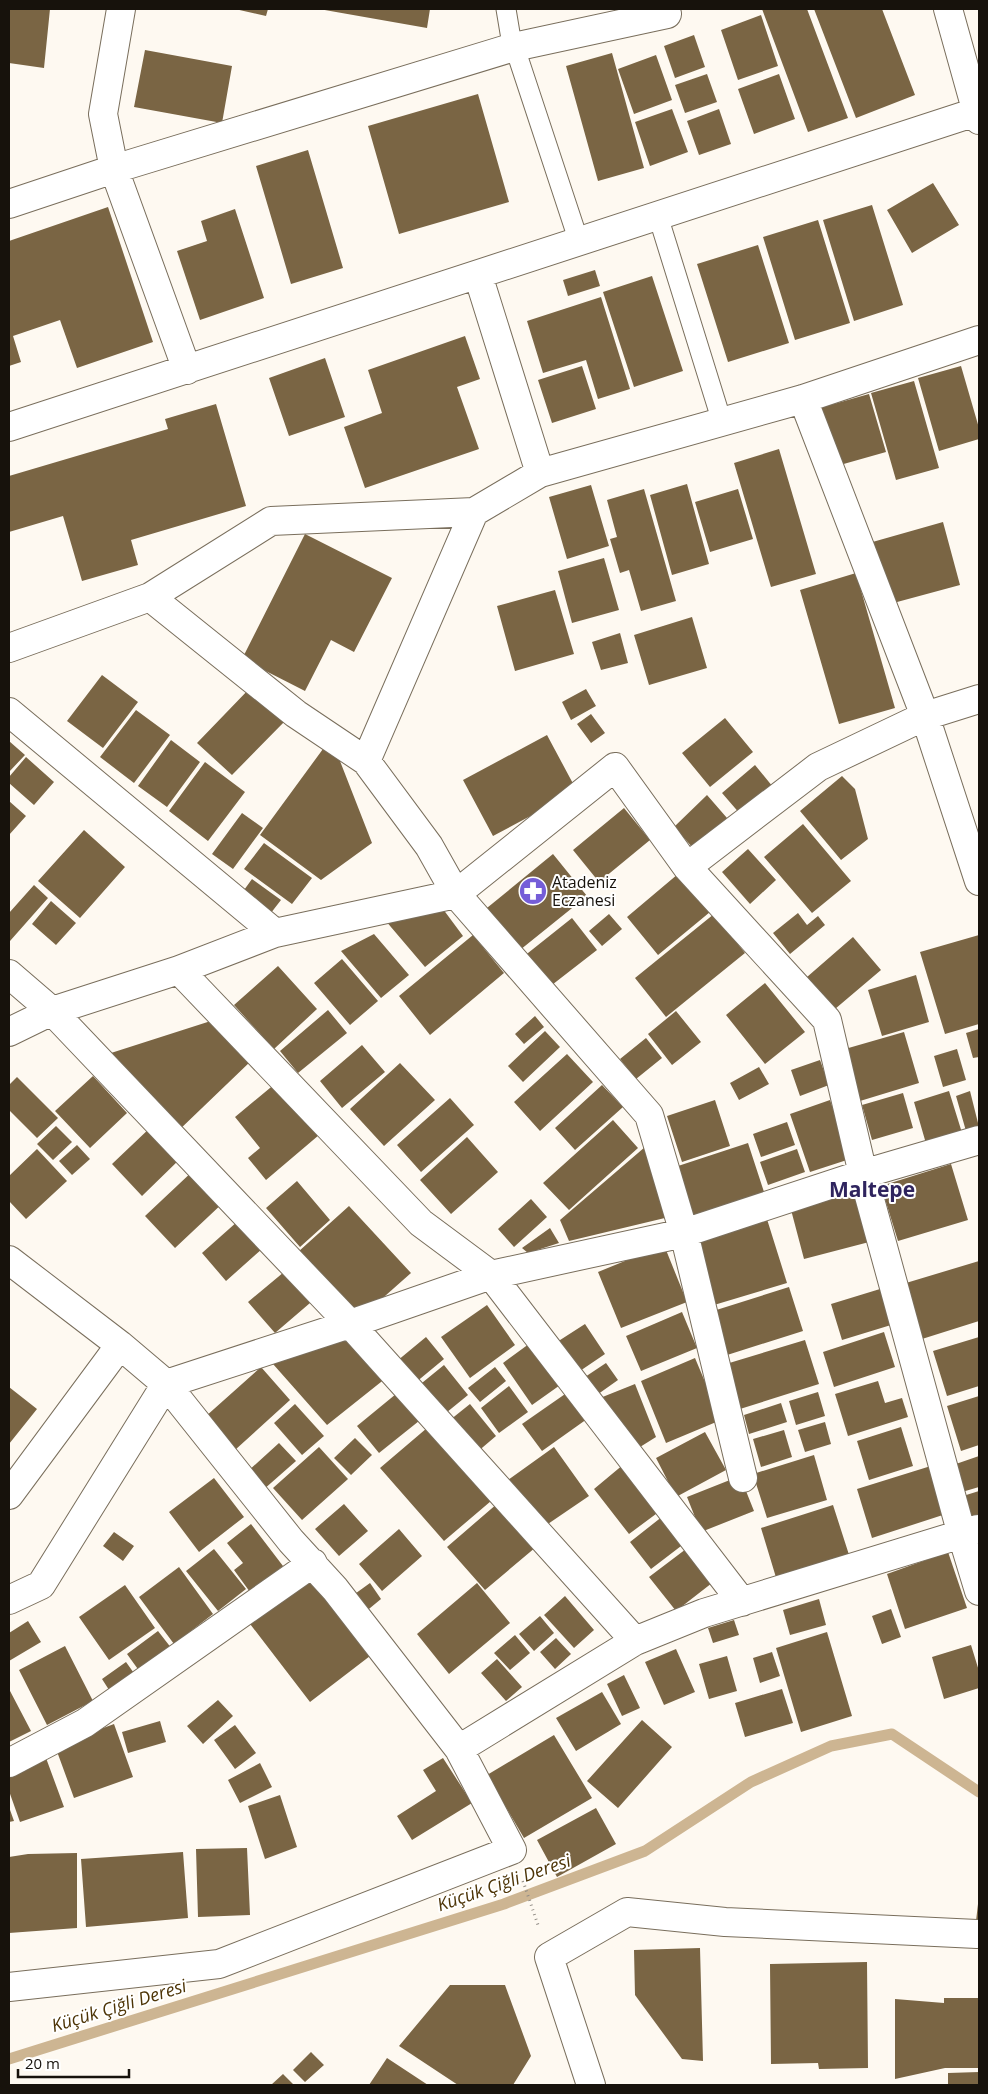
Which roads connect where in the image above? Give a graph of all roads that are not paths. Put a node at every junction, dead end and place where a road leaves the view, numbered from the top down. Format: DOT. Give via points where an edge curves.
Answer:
graph roads {
  1 [pos="121,9"];
  2 [pos="506,9"];
  3 [pos="948,9"];
  4 [pos="667,14"];
  5 [pos="514,47"];
  6 [pos="979,114"];
  7 [pos="114,168"];
  8 [pos="9,204"];
  9 [pos="658,216"];
  10 [pos="579,242"];
  11 [pos="478,275"];
  12 [pos="979,340"];
  13 [pos="187,370"];
  14 [pos="803,399"];
  15 [pos="722,422"];
  16 [pos="9,427"];
  17 [pos="540,473"];
  18 [pos="474,512"];
  19 [pos="150,597"];
  20 [pos="9,648"];
  21 [pos="979,699"];
  22 [pos="9,712"];
  23 [pos="925,716"];
  24 [pos="366,761"];
  25 [pos="687,867"];
  26 [pos="979,881"];
  27 [pos="456,894"];
  28 [pos="275,933"];
  29 [pos="179,970"];
  30 [pos="9,974"];
  31 [pos="52,1011"];
  32 [pos="9,1032"];
  33 [pos="979,1140"];
  34 [pos="863,1174"];
  35 [pos="684,1233"];
  36 [pos="9,1260"];
  37 [pos="491,1275"];
  38 [pos="350,1324"];
  39 [pos="120,1346"];
  40 [pos="166,1384"];
  41 [pos="743,1478"];
  42 [pos="9,1495"];
  43 [pos="971,1532"];
  44 [pos="313,1563"];
  45 [pos="979,1591"];
  46 [pos="9,1600"];
  47 [pos="742,1602"];
  48 [pos="635,1641"];
  49 [pos="459,1749"];
  50 [pos="9,1763"];
  51 [pos="977,1934"];
  52 [pos="9,1988"];
  53 [pos="591,2085"];
  1 -- 7 [label="street" via="103,114"];
  2 -- 5 [label="lane"];
  3 -- 6 [label="street"];
  4 -- 5 [label="street"];
  5 -- 7 [label="street"];
  5 -- 10 [label="lane"];
  6 -- 9 [label="street"];
  7 -- 8 [label="street"];
  7 -- 13 [label="street"];
  9 -- 10 [label="street"];
  9 -- 15 [label="lane"];
  10 -- 11 [label="street"];
  11 -- 13 [label="street"];
  11 -- 17 [label="street"];
  12 -- 14 [label="street"];
  13 -- 16 [label="street"];
  14 -- 15 [label="street"];
  14 -- 23 [label="street"];
  15 -- 17 [label="street"];
  17 -- 18 [label="street"];
  18 -- 19 [label="street" via="271,521"];
  18 -- 24 [label="street"];
  19 -- 20 [label="street"];
  19 -- 24 [label="street" via="296,714"];
  21 -- 23 [label="street"];
  22 -- 28 [label="street"];
  23 -- 25 [label="street" via="818,767"];
  23 -- 26 [label="street"];
  24 -- 27 [label="street" via="428,846"];
  25 -- 27 [label="street" via="615,767"];
  25 -- 34 [label="street" via="827,1020"];
  27 -- 28 [label="street"];
  27 -- 35 [label="street" via="649,1115"];
  28 -- 29 [label="street"];
  29 -- 31 [label="street"];
  29 -- 37 [label="street" via="421,1223"];
  30 -- 31 [label="street"];
  31 -- 32 [label="street"];
  31 -- 38 [label="street"];
  33 -- 34 [label="street"];
  34 -- 35 [label="street"];
  34 -- 43 [label="street"];
  35 -- 37 [label="street"];
  35 -- 41 [label="street"];
  36 -- 39 [label="street"];
  37 -- 38 [label="street"];
  37 -- 47 [label="street"];
  38 -- 40 [label="street"];
  38 -- 48 [label="street"];
  39 -- 40 [label="street"];
  39 -- 42 [label="street"];
  40 -- 44 [label="street" via="291,1541"];
  40 -- 46 [label="street" via="41,1585"];
  43 -- 45 [label="street"];
  43 -- 47 [label="street"];
  44 -- 49 [label="street"];
  44 -- 50 [label="street" via="85,1723"];
  47 -- 48 [label="street" via="704,1613"];
  48 -- 49 [label="street"];
  49 -- 52 [label="street" via="512,1850 219,1964"];
  51 -- 53 [label="street" via="725,1922 628,1912 549,1957"];
}
